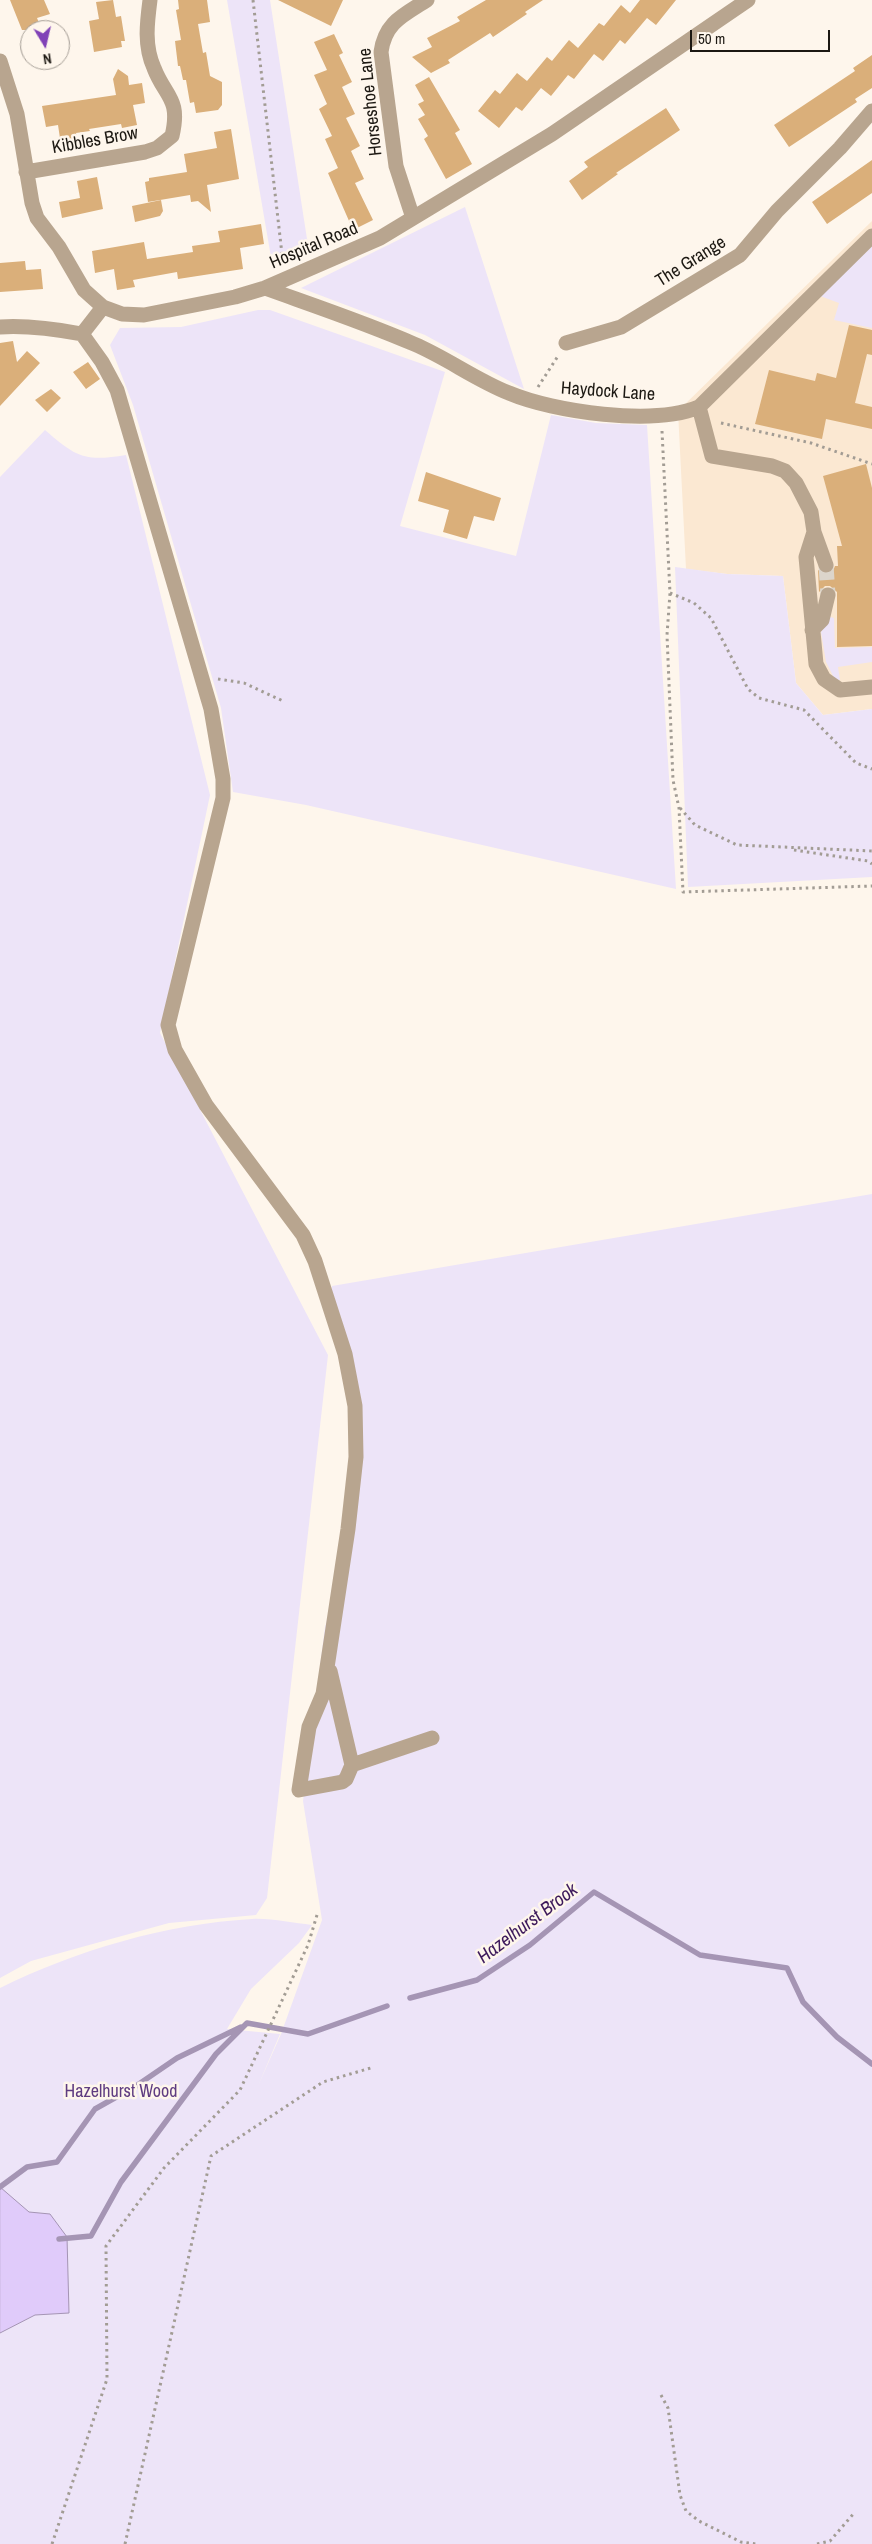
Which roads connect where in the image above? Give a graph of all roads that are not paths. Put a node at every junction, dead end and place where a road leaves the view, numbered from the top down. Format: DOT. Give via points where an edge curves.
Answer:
graph roads {
  1 [pos="150,0"];
  2 [pos="427,0"];
  3 [pos="748,0"];
  4 [pos="0,61"];
  5 [pos="872,110"];
  6 [pos="26,172"];
  7 [pos="413,218"];
  8 [pos="872,236"];
  9 [pos="265,288"];
  10 [pos="103,306"];
  11 [pos="0,327"];
  12 [pos="82,334"];
  13 [pos="566,343"];
  14 [pos="699,407"];
  15 [pos="814,532"];
  16 [pos="826,565"];
  17 [pos="828,595"];
  18 [pos="812,630"];
  19 [pos="872,687"];
  20 [pos="328,1664"];
  21 [pos="432,1738"];
  22 [pos="352,1765"];
  1 -- 6 [label="street, Kibbles Brow" via="147,40 154,68 172,99 172,136 157,148 145,152"];
  2 -- 7 [label="street, Horseshoe Lane" via="388,28 381,52 396,166"];
  3 -- 7 [label="street, Hospital Road" via="552,134"];
  4 -- 6 [label="street, Hospital Road" via="17,114"];
  5 -- 13 [label="street, The Grange" via="740,255 621,327"];
  6 -- 10 [label="street, Hospital Road" via="37,218 59,247 77,282"];
  7 -- 9 [label="street, Hospital Road" via="380,238"];
  8 -- 14 [label="street, Haydock Lane"];
  9 -- 10 [label="street, Hospital Road" via="144,315 122,314"];
  9 -- 14 [label="street, Haydock Lane" via="416,344 508,393 530,400 578,411 662,415 684,413"];
  10 -- 12 [label="street"];
  11 -- 12 [label="street" via="43,328"];
  12 -- 20 [label="street" via="117,390 212,710 223,779 223,798 168,1025 175,1050 206,1105 303,1235 315,1260 346,1354 355,1406 356,1457"];
  14 -- 15 [label="street" via="715,458 772,466 785,471 796,483 812,512"];
  15 -- 16 [label="street"];
  15 -- 18 [label="street" via="806,557"];
  17 -- 18 [label="street" via="822,620"];
  18 -- 19 [label="street" via="816,664 824,679 840,690"];
  20 -- 22 [label="street"];
  20 -- 22 [label="street" via="323,1694 306,1741 299,1790 342,1782"];
  21 -- 22 [label="street"];
}
